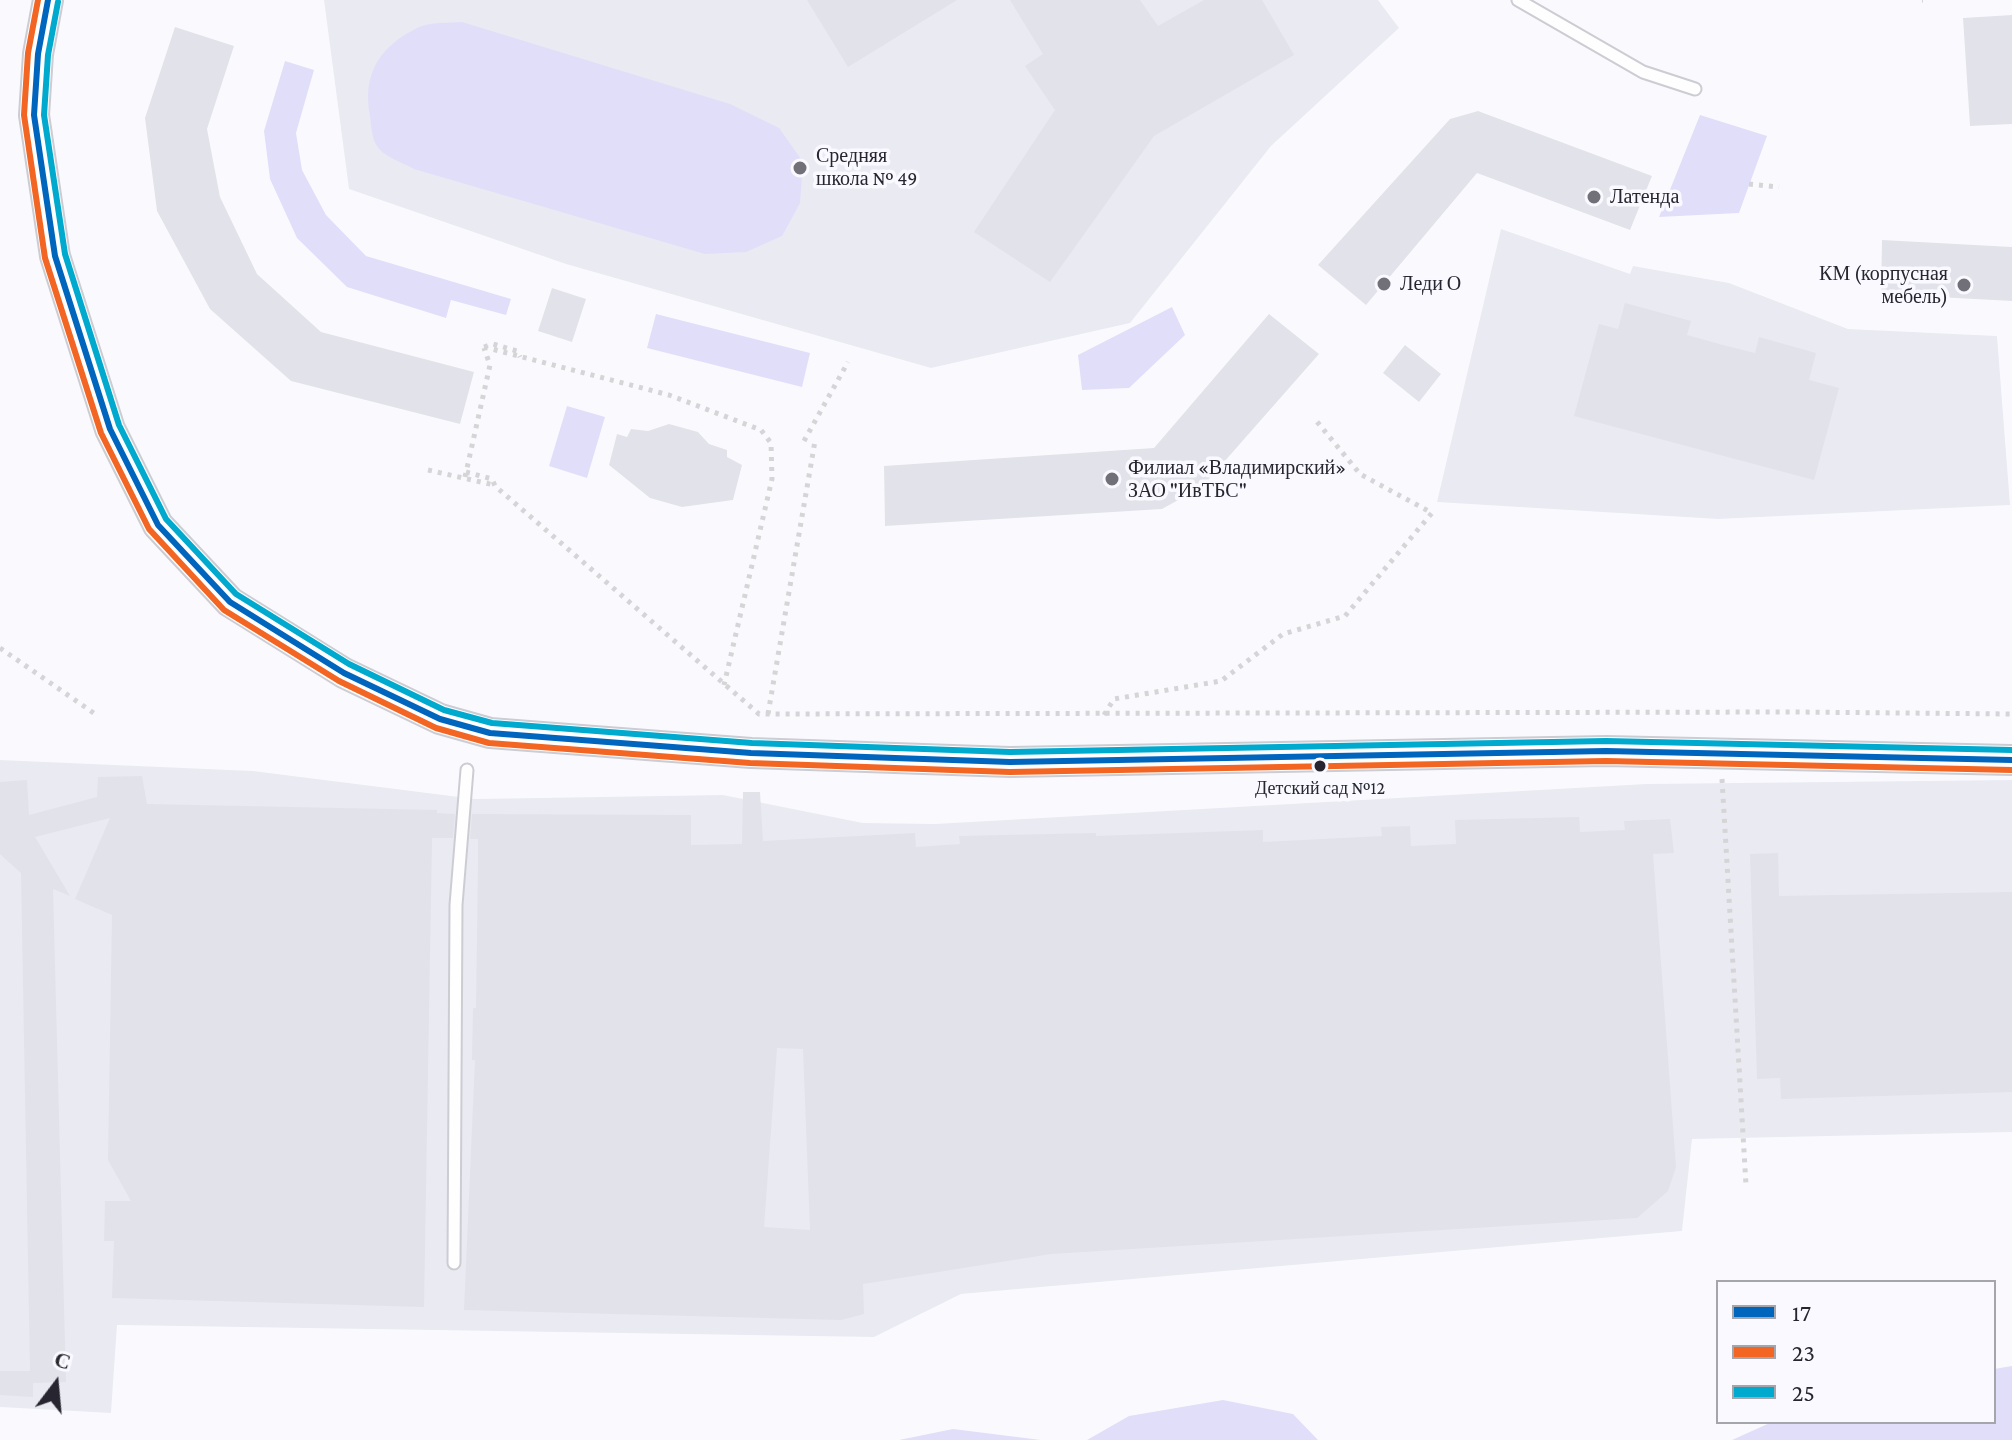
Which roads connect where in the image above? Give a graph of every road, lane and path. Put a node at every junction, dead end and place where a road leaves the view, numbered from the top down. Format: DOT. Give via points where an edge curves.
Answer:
graph roads {
  1 [pos="48,0"];
  2 [pos="1518,0"];
  3 [pos="1695,89"];
  4 [pos="1749,184"];
  5 [pos="1779,187"];
  6 [pos="848,362"];
  7 [pos="1314,418"];
  8 [pos="804,441"];
  9 [pos="815,441"];
  10 [pos="428,470"];
  11 [pos="465,475"];
  12 [pos="0,648"];
  13 [pos="724,685"];
  14 [pos="768,714"];
  15 [pos="2012,714"];
  16 [pos="1104,715"];
  17 [pos="98,716"];
  18 [pos="1721,754"];
  19 [pos="2012,760"];
  20 [pos="467,770"];
  21 [pos="1746,1185"];
  22 [pos="454,1263"];
  1 -- 18 [label="street" via="34,115 55,256 110,429 158,525 230,602 344,673 440,719 490,733 751,753 994,762 1606,751"];
  2 -- 3 [label="lane" via="1643,72"];
  4 -- 5 [label="path"];
  6 -- 8 [label="path"];
  7 -- 16 [label="path" via="1360,474 1432,513 1345,616 1283,634 1221,681 1114,699"];
  9 -- 14 [label="path"];
  10 -- 11 [label="path"];
  11 -- 13 [label="path" via="492,479"];
  11 -- 13 [label="path" via="490,365 484,347 669,395 761,430 771,443 772,479"];
  12 -- 17 [label="path"];
  13 -- 14 [label="path" via="759,714"];
  14 -- 16 [label="path"];
  15 -- 16 [label="path"];
  18 -- 19 [label="street"];
  18 -- 21 [label="path"];
  20 -- 22 [label="lane" via="456,905"];
}
